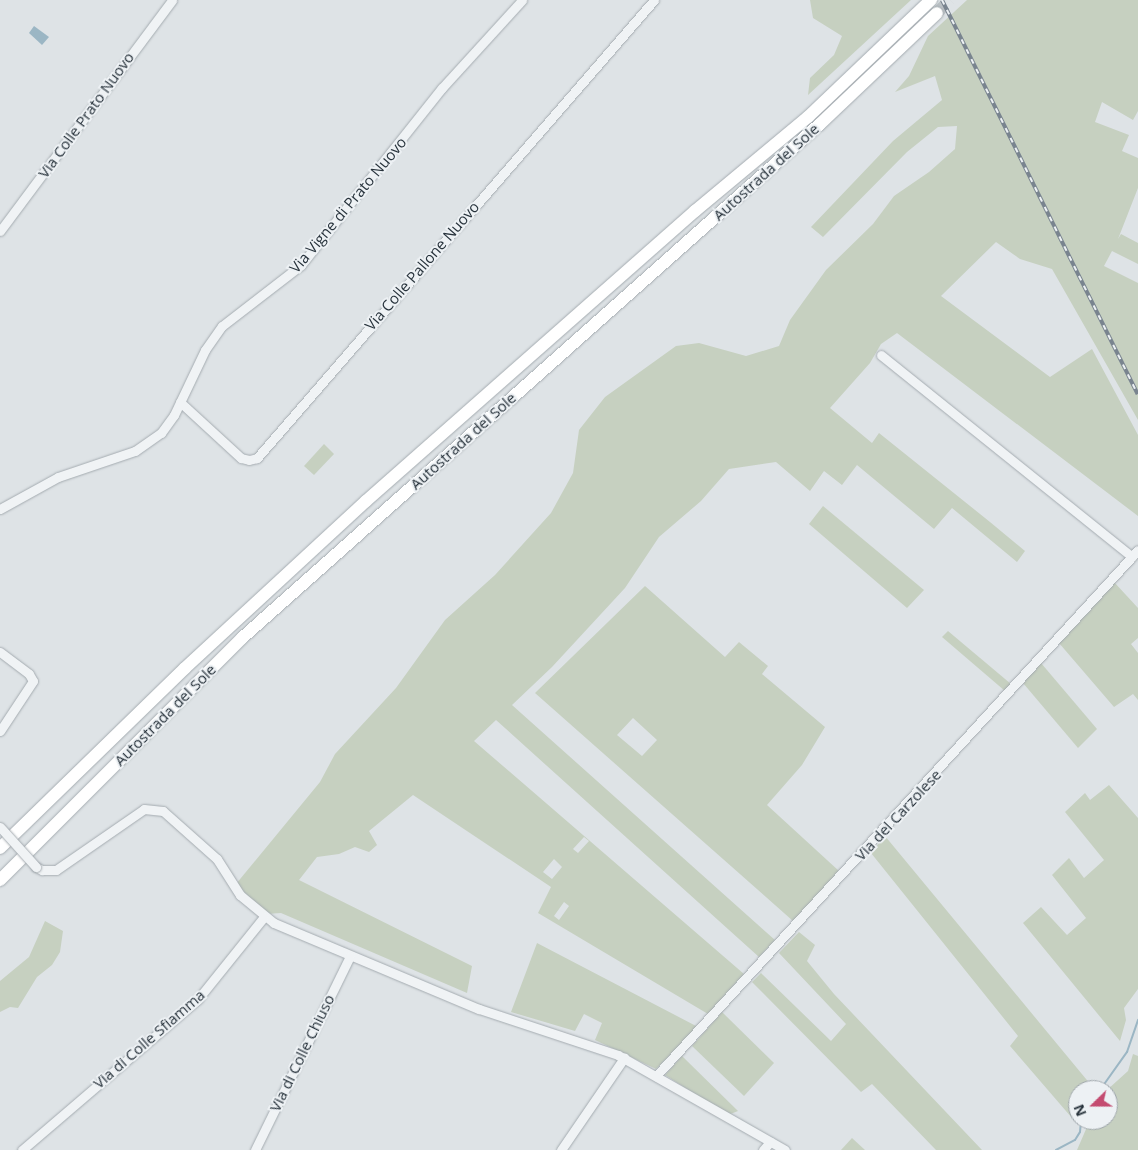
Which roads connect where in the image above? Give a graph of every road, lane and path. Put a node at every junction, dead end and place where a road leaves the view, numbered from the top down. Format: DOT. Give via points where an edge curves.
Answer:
graph roads {
  1 [pos="172,0"];
  2 [pos="522,0"];
  3 [pos="654,0"];
  4 [pos="931,0"];
  5 [pos="937,13"];
  6 [pos="0,231"];
  7 [pos="881,355"];
  8 [pos="180,402"];
  9 [pos="0,509"];
  10 [pos="1135,553"];
  11 [pos="0,652"];
  12 [pos="0,731"];
  13 [pos="0,827"];
  14 [pos="0,848"];
  15 [pos="0,880"];
  16 [pos="264,917"];
  17 [pos="350,956"];
  18 [pos="624,1058"];
  19 [pos="656,1076"];
  20 [pos="770,1142"];
  21 [pos="22,1150"];
  22 [pos="255,1150"];
  23 [pos="561,1150"];
  24 [pos="763,1150"];
  25 [pos="785,1150"];
  1 -- 6 [label="street, Via Colle Prato Nuovo"];
  2 -- 8 [label="street, Via Vigne di Prato Nuovo" via="442,88 301,265 222,326 196,367"];
  3 -- 8 [label="street, Via Colle Pallone Nuovo" via="256,458 239,457"];
  4 -- 14 [label="highway, Autostrada del Sole" via="808,117 366,501 186,668"];
  5 -- 15 [label="highway, Autostrada del Sole" via="820,124 242,638"];
  7 -- 10 [label="street"];
  8 -- 9 [label="street, Via Vigne di Prato Nuovo" via="161,433 135,451 58,477"];
  10 -- 19 [label="street, Via del Carzolese"];
  11 -- 12 [label="street" via="29,674 33,681"];
  13 -- 16 [label="street, bridge" via="36,867 49,871 62,867 144,809 155,808 169,815 217,859 240,895"];
  16 -- 17 [label="street"];
  16 -- 21 [label="street, Via di Colle Sfiamma" via="198,999"];
  17 -- 18 [label="street" via="479,1009"];
  17 -- 22 [label="street, Via di Colle Chiuso"];
  18 -- 19 [label="street"];
  18 -- 23 [label="street"];
  19 -- 20 [label="street"];
  20 -- 24 [label="street"];
  20 -- 25 [label="street"];
}
